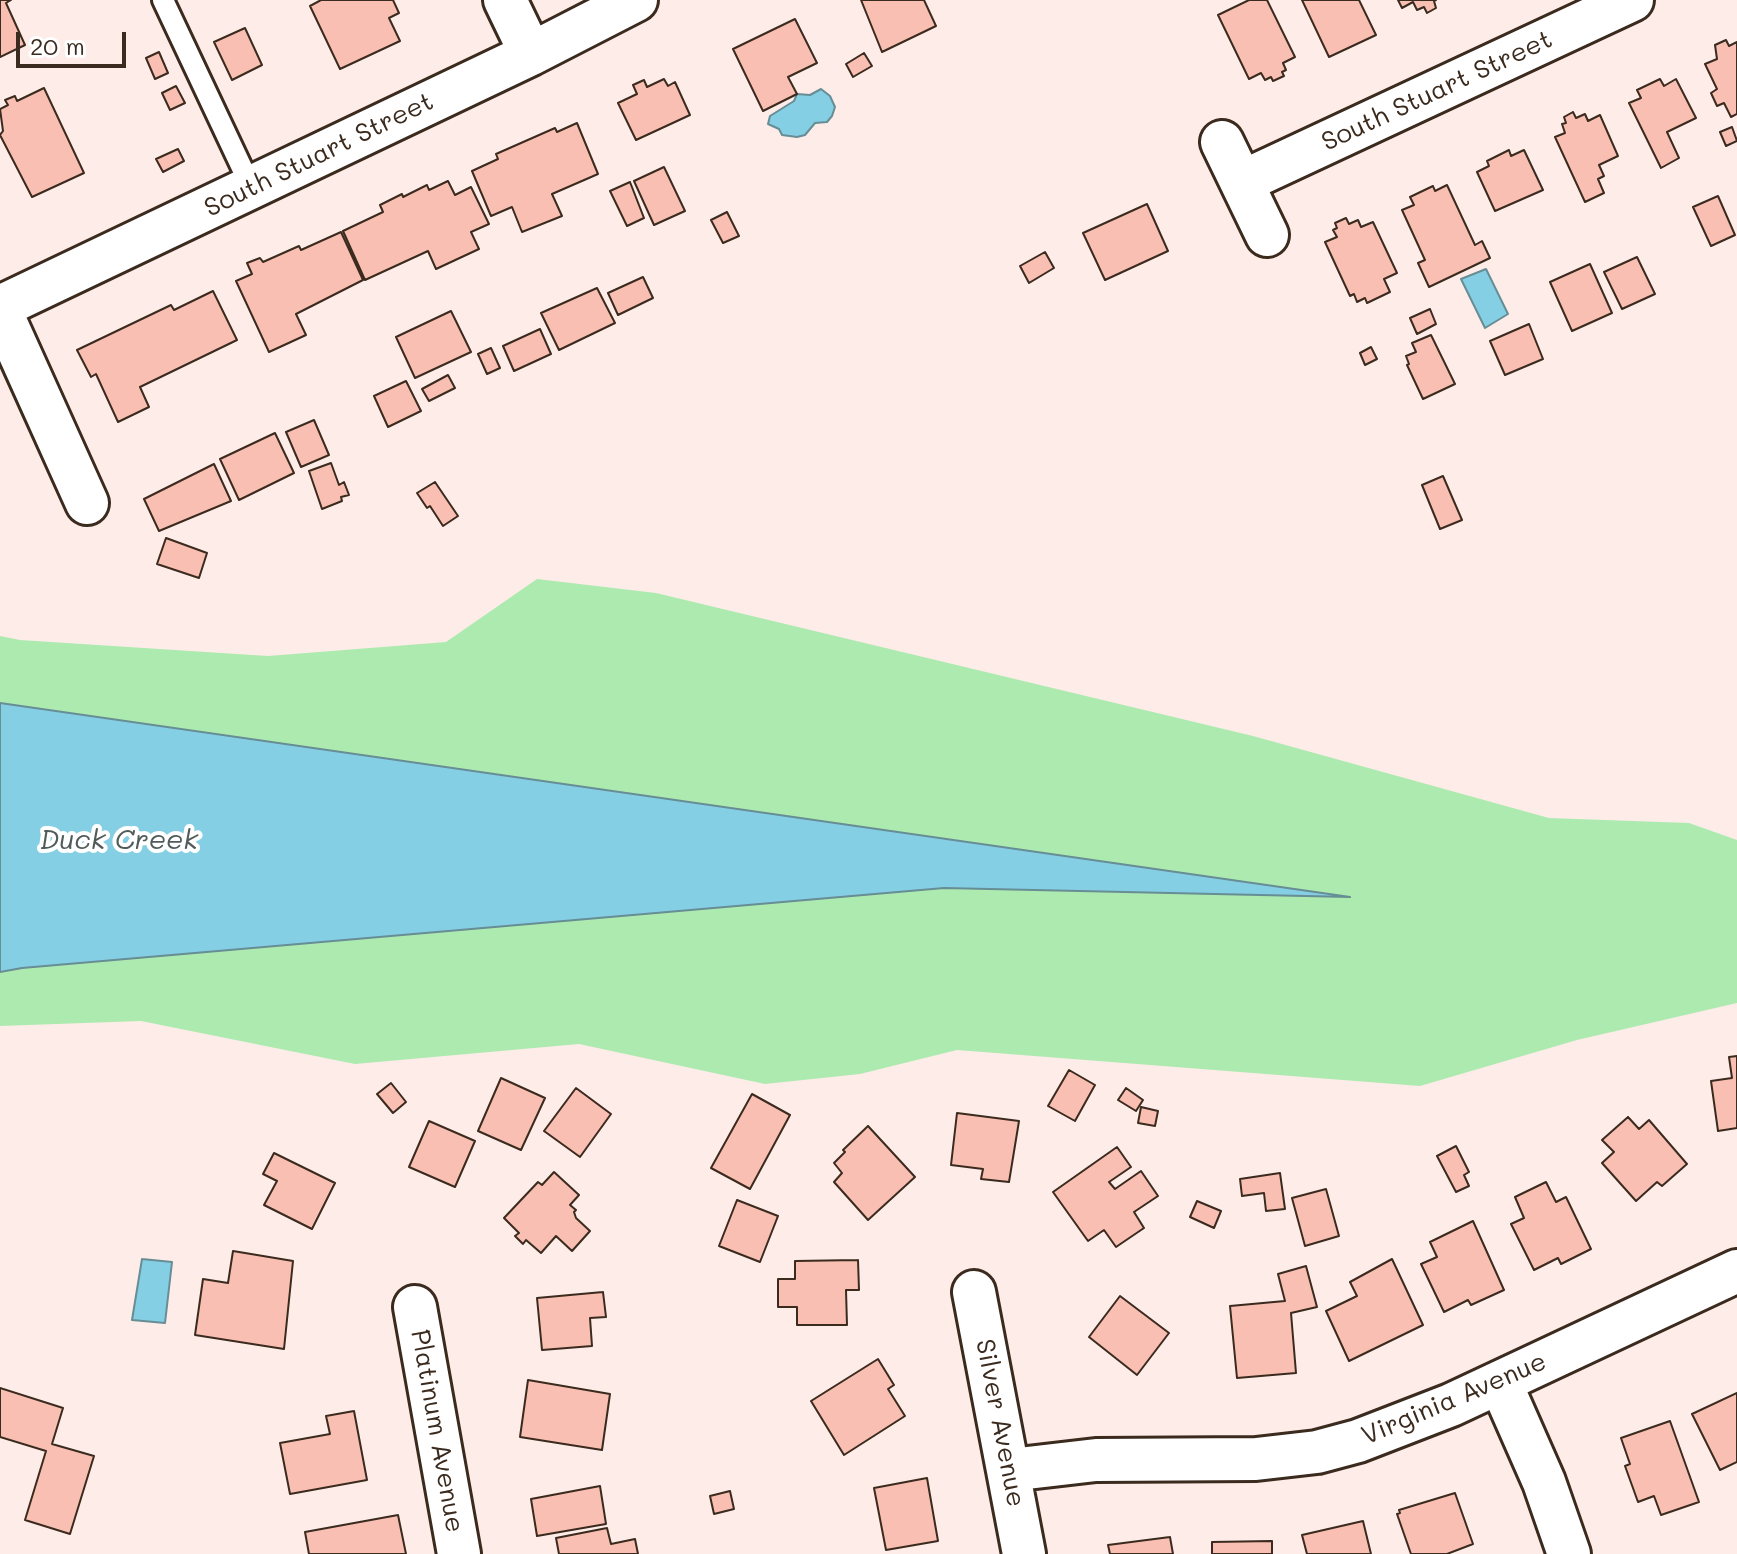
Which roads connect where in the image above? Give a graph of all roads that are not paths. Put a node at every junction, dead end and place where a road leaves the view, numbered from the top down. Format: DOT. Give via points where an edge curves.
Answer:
graph roads {
  1 [pos="163,0"];
  2 [pos="505,0"];
  3 [pos="636,0"];
  4 [pos="1632,0"];
  5 [pos="531,54"];
  6 [pos="1222,142"];
  7 [pos="1242,182"];
  8 [pos="251,187"];
  9 [pos="1267,235"];
  10 [pos="0,309"];
  11 [pos="87,503"];
  12 [pos="1737,1271"];
  13 [pos="974,1292"];
  14 [pos="415,1307"];
  15 [pos="1500,1382"];
  16 [pos="1010,1470"];
  17 [pos="459,1554"];
  18 [pos="1024,1554"];
  19 [pos="1569,1554"];
  1 -- 8 [label="lane"];
  2 -- 5 [label="street"];
  3 -- 5 [label="street, South Stuart Street"];
  4 -- 7 [label="street, South Stuart Street"];
  5 -- 8 [label="street, South Stuart Street"];
  6 -- 7 [label="street"];
  7 -- 9 [label="street"];
  8 -- 10 [label="street, South Stuart Street"];
  10 -- 11 [label="street"];
  12 -- 15 [label="street, Virginia Avenue"];
  13 -- 16 [label="street, Silver Avenue"];
  14 -- 17 [label="street, Platinum Avenue"];
  15 -- 16 [label="street, Virginia Avenue" via="1396,1428 1317,1452 1256,1459 1096,1460"];
  15 -- 19 [label="street"];
  16 -- 18 [label="street, Silver Avenue"];
}
